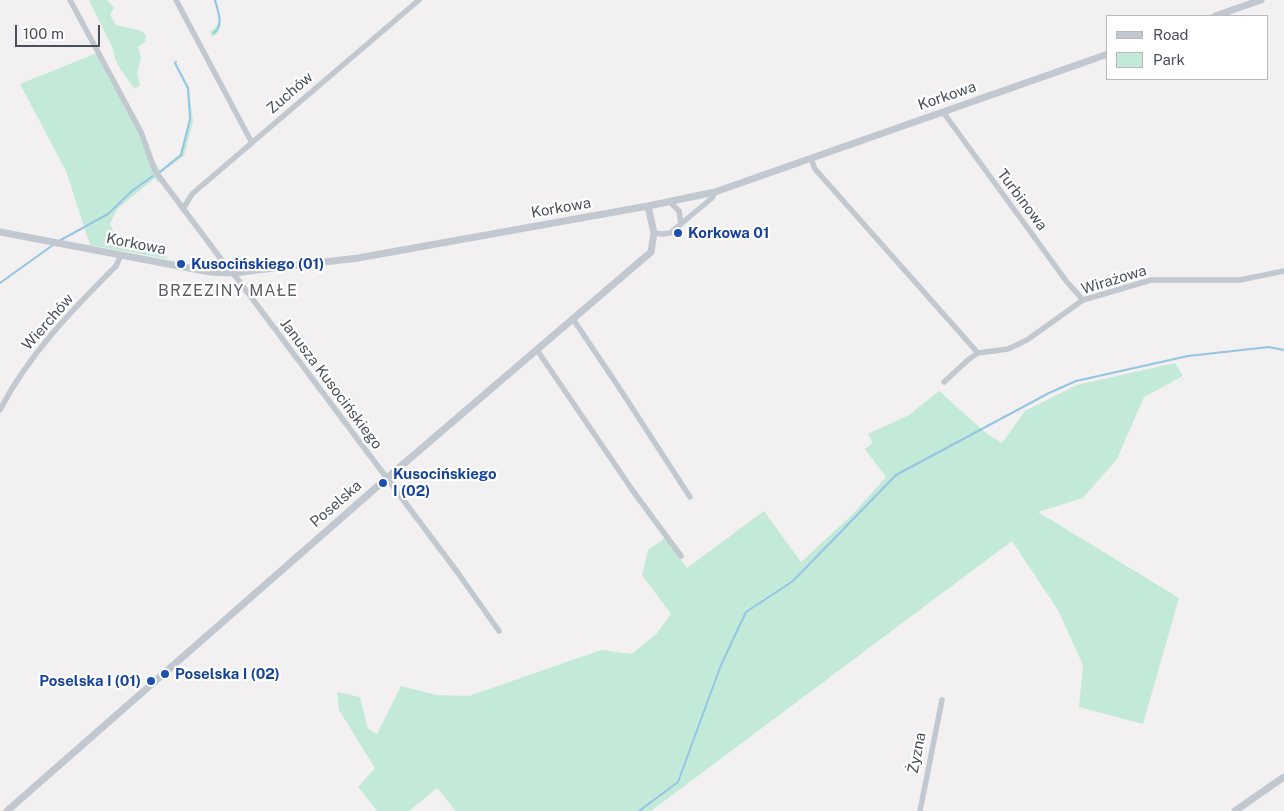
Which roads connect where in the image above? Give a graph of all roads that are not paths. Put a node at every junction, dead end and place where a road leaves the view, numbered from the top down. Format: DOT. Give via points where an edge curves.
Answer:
graph roads {
  1 [pos="70,0"];
  2 [pos="176,0"];
  3 [pos="419,0"];
  4 [pos="1260,0"];
  5 [pos="1217,15"];
  6 [pos="1106,55"];
  7 [pos="942,112"];
  8 [pos="252,143"];
  9 [pos="811,159"];
  10 [pos="715,192"];
  11 [pos="670,202"];
  12 [pos="648,206"];
  13 [pos="183,209"];
  14 [pos="681,224"];
  15 [pos="0,232"];
  16 [pos="654,233"];
  17 [pos="120,255"];
  18 [pos="1284,271"];
  19 [pos="229,273"];
  20 [pos="1083,300"];
  21 [pos="573,319"];
  22 [pos="537,350"];
  23 [pos="978,353"];
  24 [pos="944,382"];
  25 [pos="0,410"];
  26 [pos="386,478"];
  27 [pos="690,497"];
  28 [pos="681,556"];
  29 [pos="499,631"];
  30 [pos="942,700"];
  31 [pos="1284,777"];
  32 [pos="7,811"];
  33 [pos="920,811"];
  34 [pos="1235,811"];
  1 -- 13 [label="street, Janusza Kusocińskiego" via="141,132 156,171"];
  2 -- 8 [label="street"];
  3 -- 8 [label="street, Zuchów"];
  4 -- 5 [label="street"];
  6 -- 7 [label="street, Korkowa"];
  7 -- 9 [label="street, Korkowa"];
  7 -- 20 [label="street, Turbinowa"];
  8 -- 13 [label="street, Zuchów" via="192,194"];
  9 -- 10 [label="street, Korkowa"];
  9 -- 23 [label="street" via="815,169"];
  10 -- 11 [label="street, Korkowa"];
  10 -- 14 [label="street"];
  11 -- 12 [label="street, Korkowa"];
  11 -- 14 [label="street" via="678,211"];
  12 -- 16 [label="street"];
  12 -- 19 [label="street, Korkowa" via="358,258"];
  13 -- 19 [label="street, Janusza Kusocińskiego"];
  14 -- 16 [label="street" via="666,234"];
  15 -- 17 [label="street, Korkowa"];
  16 -- 21 [label="street, Poselska" via="651,252"];
  17 -- 19 [label="street, Korkowa"];
  17 -- 25 [label="street, Wierchów" via="116,266 35,355"];
  18 -- 20 [label="street, Wirażowa" via="1240,280 1151,280"];
  19 -- 26 [label="street, Janusza Kusocińskiego"];
  20 -- 23 [label="street, Wirażowa" via="1027,340 1008,349"];
  21 -- 22 [label="street, Poselska"];
  21 -- 27 [label="street"];
  22 -- 26 [label="street, Poselska"];
  22 -- 28 [label="street"];
  23 -- 24 [label="street"];
  26 -- 29 [label="street, Janusza Kusocińskiego"];
  26 -- 32 [label="street, Poselska"];
  30 -- 33 [label="street, Żyzna"];
  31 -- 34 [label="street"];
}
